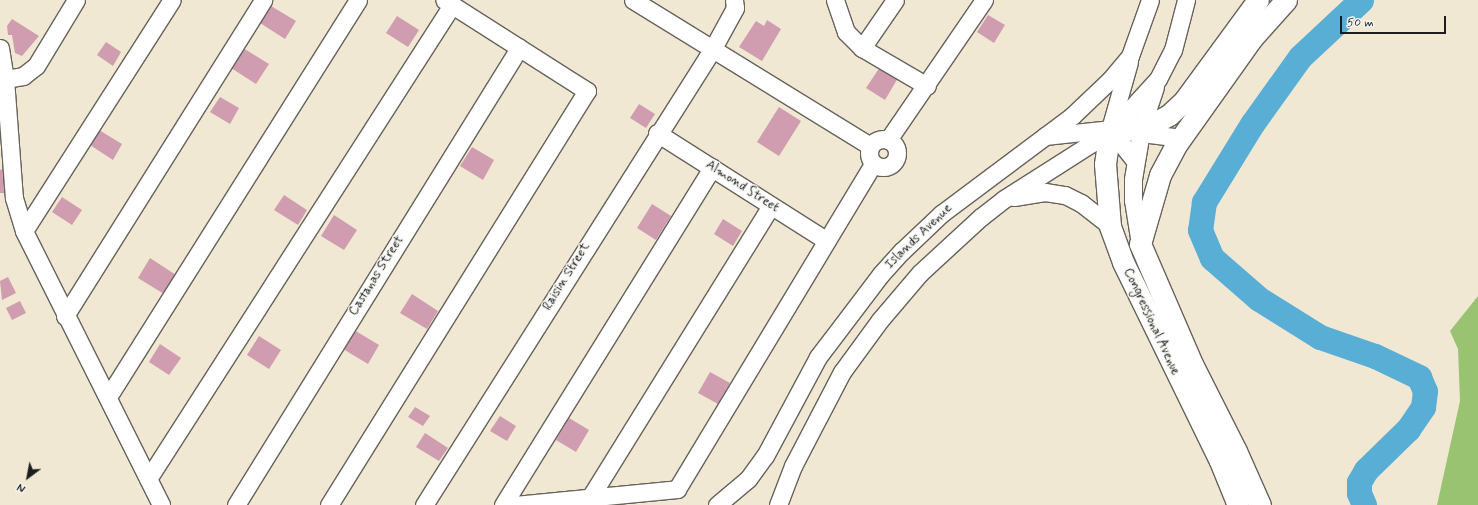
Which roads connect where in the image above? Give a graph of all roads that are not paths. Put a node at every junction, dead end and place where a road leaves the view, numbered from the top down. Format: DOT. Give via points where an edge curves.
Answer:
graph roads {
  1 [pos="76,0"];
  2 [pos="172,0"];
  3 [pos="263,0"];
  4 [pos="358,0"];
  5 [pos="632,0"];
  6 [pos="734,0"];
  7 [pos="835,0"];
  8 [pos="895,0"];
  9 [pos="984,0"];
  10 [pos="1150,0"];
  11 [pos="1186,0"];
  12 [pos="1258,0"];
  13 [pos="1286,0"];
  14 [pos="448,3"];
  15 [pos="0,48"];
  16 [pos="519,48"];
  17 [pos="862,48"];
  18 [pos="712,50"];
  19 [pos="1130,56"];
  20 [pos="5,79"];
  21 [pos="1158,79"];
  22 [pos="927,86"];
  23 [pos="1110,129"];
  24 [pos="1142,129"];
  25 [pos="657,133"];
  26 [pos="1045,136"];
  27 [pos="1181,138"];
  28 [pos="888,140"];
  29 [pos="870,146"];
  30 [pos="1135,161"];
  31 [pos="873,164"];
  32 [pos="712,168"];
  33 [pos="1004,199"];
  34 [pos="771,206"];
  35 [pos="1110,226"];
  36 [pos="24,231"];
  37 [pos="827,241"];
  38 [pos="1140,244"];
  39 [pos="65,316"];
  40 [pos="818,357"];
  41 [pos="842,372"];
  42 [pos="108,397"];
  43 [pos="148,478"];
  44 [pos="590,496"];
  45 [pos="162,505"];
  46 [pos="236,505"];
  47 [pos="329,505"];
  48 [pos="424,505"];
  49 [pos="503,505"];
  50 [pos="515,505"];
  51 [pos="717,505"];
  52 [pos="778,505"];
  53 [pos="1238,505"];
  54 [pos="1260,505"];
  1 -- 20 [label="street" via="36,66 23,76"];
  2 -- 36 [label="street"];
  3 -- 39 [label="street"];
  4 -- 42 [label="street"];
  5 -- 18 [label="street"];
  6 -- 18 [label="street, Raisin Street" via="735,8"];
  7 -- 17 [label="street" via="846,32"];
  8 -- 17 [label="street"];
  9 -- 22 [label="street"];
  10 -- 19 [label="street, Islands Avenue"];
  11 -- 21 [label="street, Islands Avenue" via="1173,50"];
  12 -- 24 [label="main road" via="1177,108 1162,120"];
  13 -- 27 [label="main road" via="1252,38"];
  14 -- 16 [label="street"];
  14 -- 43 [label="street"];
  15 -- 20 [label="street"];
  16 -- 46 [label="street, Castanas Street"];
  16 -- 47 [label="street" via="587,91"];
  17 -- 22 [label="street"];
  18 -- 25 [label="street, Raisin Street"];
  18 -- 29 [label="street"];
  19 -- 23 [label="street, Congressional Avenue"];
  19 -- 26 [label="street, Islands Avenue" via="1091,100"];
  20 -- 36 [label="street" via="14,198"];
  21 -- 23 [label="street, Islands Avenue"];
  21 -- 24 [label="street, Congressional Avenue"];
  22 -- 28 [label="street"];
  23 -- 24 [label="main road"];
  23 -- 26 [label="street"];
  23 -- 30 [label="street"];
  23 -- 33 [label="street, Islands Avenue"];
  23 -- 35 [label="main road, Congressional Avenue" via="1105,164"];
  24 -- 27 [label="street"];
  24 -- 30 [label="street, Congressional Avenue"];
  25 -- 32 [label="street, Almond Street"];
  25 -- 48 [label="street, Raisin Street"];
  26 -- 40 [label="street, Islands Avenue" via="980,183 902,251"];
  27 -- 38 [label="main road" via="1160,175"];
  28 -- 29 [label="street" via="880,140"];
  28 -- 31 [label="street" via="896,150 893,163 881,168"];
  29 -- 31 [label="street" via="868,155"];
  30 -- 38 [label="street, Congressional Avenue" via="1133,200"];
  31 -- 37 [label="street"];
  32 -- 34 [label="street, Almond Street"];
  32 -- 49 [label="street"];
  33 -- 35 [label="street" via="1046,192 1065,195 1081,203"];
  33 -- 41 [label="street, Islands Avenue" via="955,239 920,273 880,320"];
  34 -- 37 [label="street, Almond Street"];
  34 -- 44 [label="street"];
  35 -- 53 [label="main road, Congressional Avenue" via="1126,269 1220,461"];
  36 -- 39 [label="street"];
  37 -- 44 [label="street" via="677,489"];
  38 -- 54 [label="main road, Congressional Avenue" via="1192,364"];
  39 -- 42 [label="street"];
  40 -- 41 [label="street"];
  40 -- 51 [label="street, Islands Avenue" via="765,456 748,479"];
  41 -- 52 [label="street, Islands Avenue" via="793,466"];
  42 -- 43 [label="street"];
  43 -- 45 [label="street"];
  44 -- 50 [label="street"];
}
